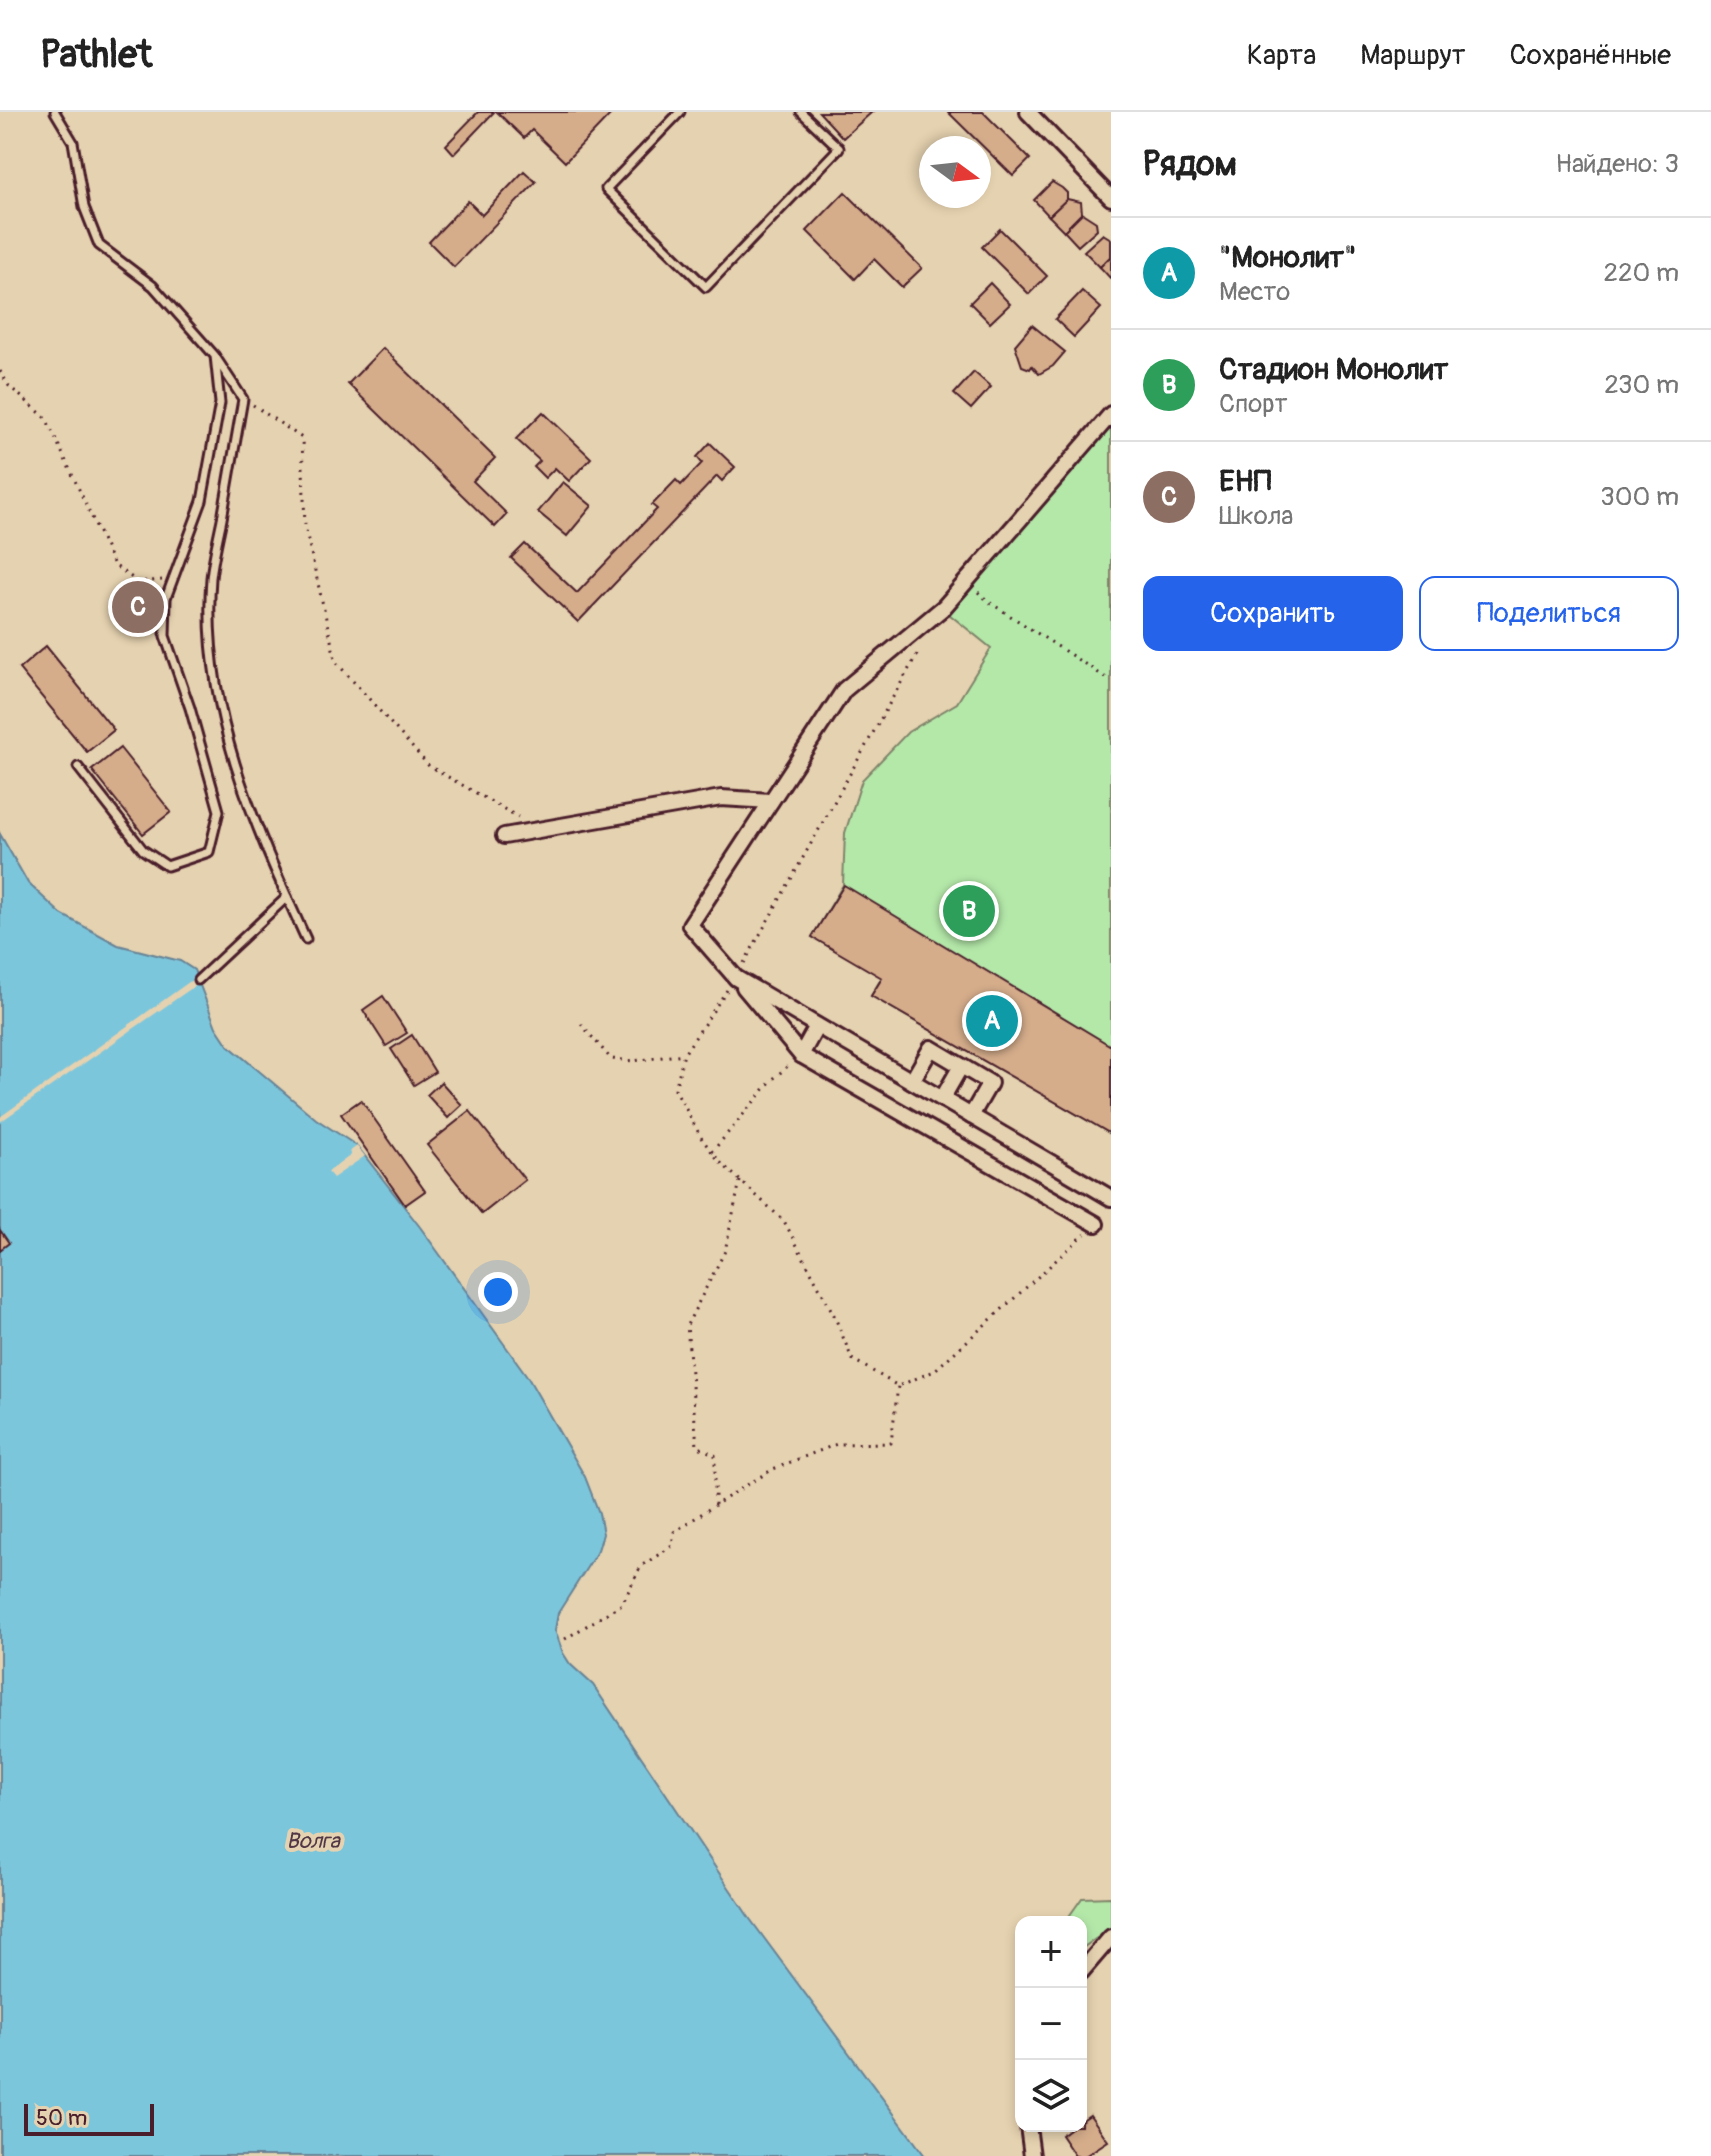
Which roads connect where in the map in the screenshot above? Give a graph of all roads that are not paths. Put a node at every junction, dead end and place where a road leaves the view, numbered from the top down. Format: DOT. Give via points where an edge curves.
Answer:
graph roads {
  1 [pos="55,112"];
  2 [pos="680,112"];
  3 [pos="801,112"];
  4 [pos="1028,112"];
  5 [pos="1111,198"];
  6 [pos="215,356"];
  7 [pos="1111,414"];
  8 [pos="78,767"];
  9 [pos="771,801"];
  10 [pos="504,836"];
  11 [pos="287,897"];
  12 [pos="306,939"];
  13 [pos="736,978"];
  14 [pos="198,980"];
  15 [pos="817,1026"];
  16 [pos="801,1055"];
  17 [pos="961,1066"];
  18 [pos="912,1081"];
  19 [pos="942,1099"];
  20 [pos="971,1116"];
  21 [pos="1111,1198"];
  22 [pos="1096,1224"];
  23 [pos="1111,1937"];
  24 [pos="1087,1965"];
  25 [pos="1029,2132"];
  26 [pos="1032,2156"];
  1 -- 6 [label="lane" via="73,142 84,207 99,245 153,286"];
  2 -- 3 [label="lane" via="606,189 706,287 839,148"];
  4 -- 5 [label="street"];
  6 -- 8 [label="lane" via="220,403 202,501 166,598 165,636 219,811 209,852 167,866 143,850"];
  6 -- 11 [label="lane" via="243,399 211,578 213,663 242,791"];
  7 -- 9 [label="street" via="944,607 844,690"];
  9 -- 10 [label="street" via="721,798"];
  9 -- 13 [label="street" via="690,925"];
  11 -- 12 [label="lane"];
  11 -- 14 [label="lane"];
  13 -- 15 [label="street"];
  13 -- 16 [label="street"];
  15 -- 16 [label="street"];
  15 -- 18 [label="street"];
  16 -- 22 [label="street"];
  17 -- 18 [label="street" via="931,1048"];
  17 -- 19 [label="street"];
  17 -- 20 [label="street" via="990,1083"];
  18 -- 19 [label="street"];
  19 -- 20 [label="street"];
  20 -- 21 [label="street"];
  23 -- 24 [label="street"];
  25 -- 26 [label="street"];
}
